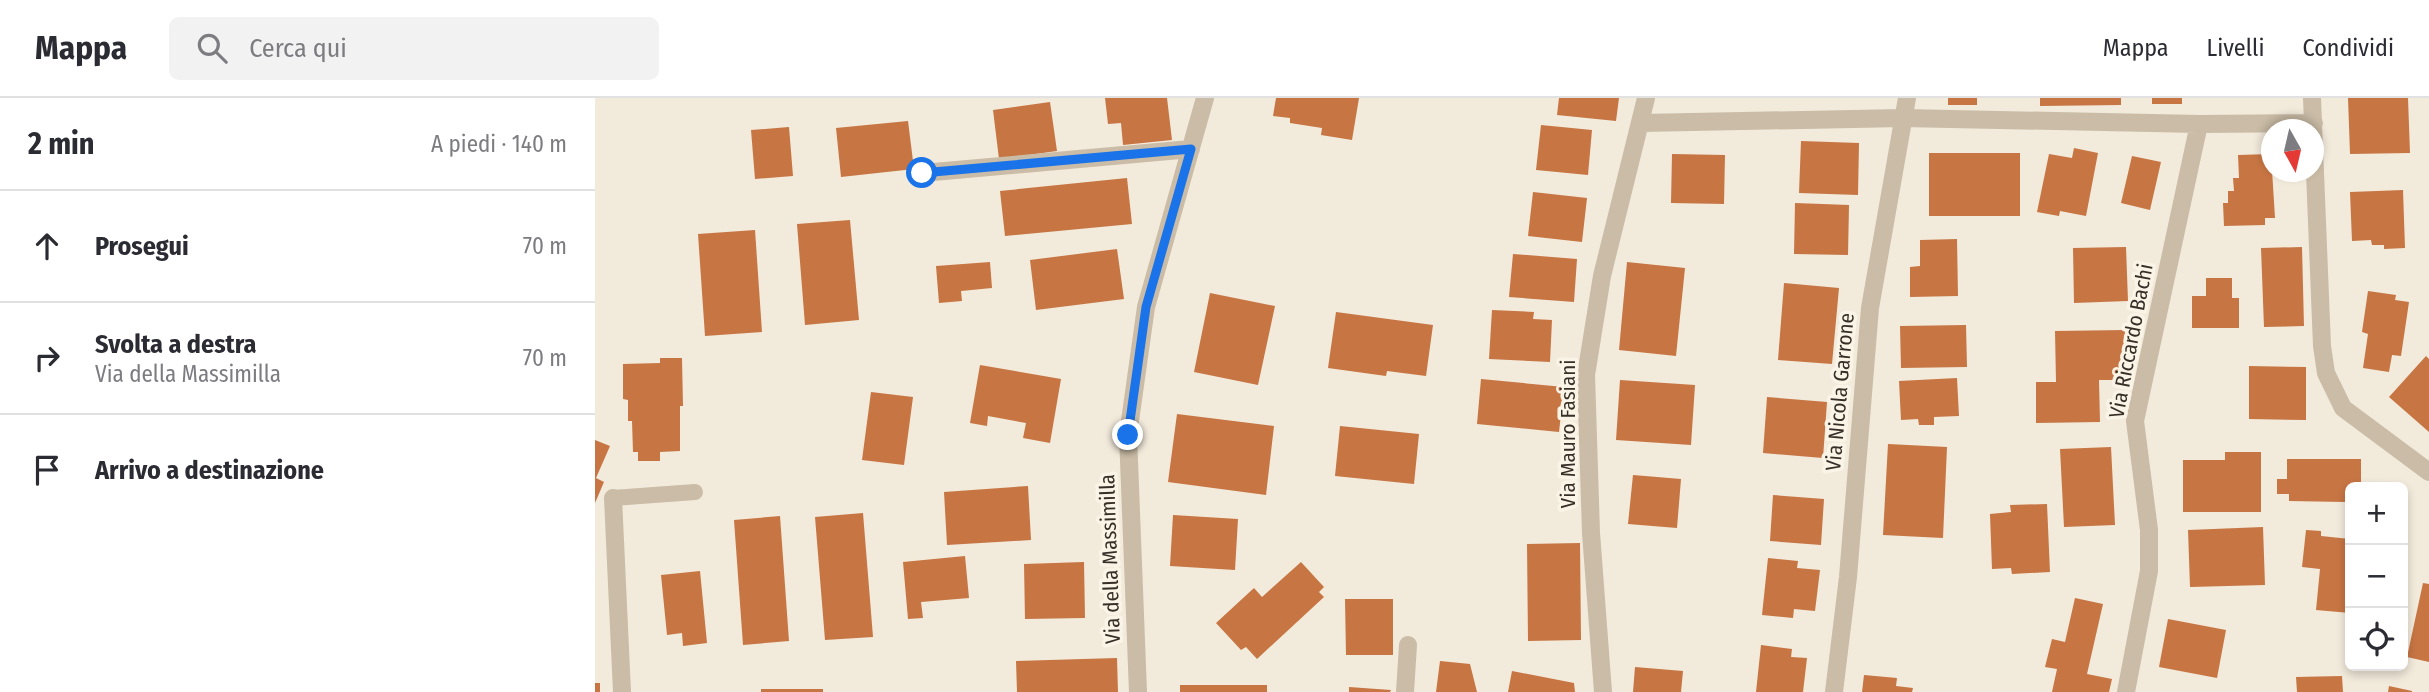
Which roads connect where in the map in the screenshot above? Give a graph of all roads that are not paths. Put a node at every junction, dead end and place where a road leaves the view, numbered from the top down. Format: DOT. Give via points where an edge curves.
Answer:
graph roads {
  1 [pos="1205,98"];
  2 [pos="1646,98"];
  3 [pos="1907,98"];
  4 [pos="2312,98"];
  5 [pos="1903,118"];
  6 [pos="2314,119"];
  7 [pos="1641,123"];
  8 [pos="2261,123"];
  9 [pos="2199,124"];
  10 [pos="1191,149"];
  11 [pos="922,173"];
  12 [pos="2316,182"];
  13 [pos="2429,472"];
  14 [pos="695,492"];
  15 [pos="613,498"];
  16 [pos="1408,645"];
  17 [pos="622,692"];
  18 [pos="1138,692"];
  19 [pos="1405,692"];
  20 [pos="1603,692"];
  21 [pos="1834,692"];
  22 [pos="2126,692"];
  1 -- 10 [label="street, Via della Massimilla"];
  2 -- 7 [label="street, Via Mauro Fasiani"];
  3 -- 5 [label="street, Via Nicola Garrone"];
  4 -- 6 [label="street"];
  5 -- 7 [label="street"];
  5 -- 9 [label="street"];
  5 -- 21 [label="street, Via Nicola Garrone" via="1870,308"];
  7 -- 20 [label="street, Via Mauro Fasiani" via="1602,276 1586,375"];
  8 -- 9 [label="street"];
  9 -- 22 [label="street, Via Riccardo Bachi" via="2135,421 2149,530 2149,572"];
  10 -- 11 [label="street"];
  10 -- 18 [label="street, Via della Massimilla" via="1146,307 1128,435"];
  12 -- 13 [label="street" via="2326,373 2343,408"];
  14 -- 15 [label="lane"];
  15 -- 17 [label="street"];
  16 -- 19 [label="street"];
}
